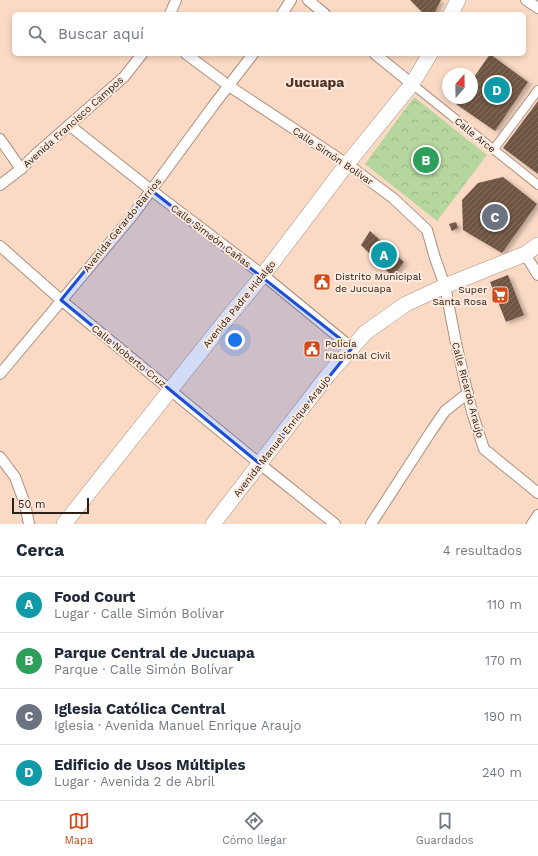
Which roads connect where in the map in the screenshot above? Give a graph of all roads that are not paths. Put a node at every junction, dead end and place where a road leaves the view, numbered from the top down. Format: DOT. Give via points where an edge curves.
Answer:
graph roads {
  1 [pos="176,0"];
  2 [pos="291,0"];
  3 [pos="308,0"];
  4 [pos="458,0"];
  5 [pos="526,0"];
  6 [pos="538,8"];
  7 [pos="171,12"];
  8 [pos="283,12"];
  9 [pos="323,12"];
  10 [pos="452,12"];
  11 [pos="140,56"];
  12 [pos="189,56"];
  13 [pos="252,56"];
  14 [pos="377,56"];
  15 [pos="429,56"];
  16 [pos="412,84"];
  17 [pos="229,86"];
  18 [pos="538,90"];
  19 [pos="69,125"];
  20 [pos="0,139"];
  21 [pos="494,149"];
  22 [pos="347,164"];
  23 [pos="21,169"];
  24 [pos="0,185"];
  25 [pos="538,185"];
  26 [pos="151,190"];
  27 [pos="538,245"];
  28 [pos="0,246"];
  29 [pos="525,254"];
  30 [pos="263,275"];
  31 [pos="538,275"];
  32 [pos="444,286"];
  33 [pos="61,300"];
  34 [pos="352,348"];
  35 [pos="0,374"];
  36 [pos="171,390"];
  37 [pos="468,393"];
  38 [pos="0,457"];
  39 [pos="260,464"];
  40 [pos="538,493"];
  41 [pos="538,514"];
  42 [pos="29,524"];
  43 [pos="64,524"];
  44 [pos="214,524"];
  45 [pos="335,524"];
  46 [pos="371,524"];
  47 [pos="532,524"];
  1 -- 7 [label="street"];
  2 -- 8 [label="street"];
  3 -- 9 [label="street"];
  4 -- 10 [label="main road"];
  5 -- 6 [label="street"];
  11 -- 19 [label="street, Avenida Francisco Campos" via="124,77"];
  12 -- 17 [label="street, Calle Simón Bolívar"];
  13 -- 17 [label="street, Avenida Gerardo Barrios"];
  14 -- 16 [label="street, Calle Arce"];
  15 -- 16 [label="main road, Avenida Padre Hidalgo"];
  16 -- 21 [label="street, Calle Arce"];
  16 -- 22 [label="main road, Avenida Padre Hidalgo"];
  17 -- 22 [label="street, Calle Simón Bolívar"];
  17 -- 26 [label="street, Avenida Gerardo Barrios"];
  18 -- 21 [label="street"];
  19 -- 23 [label="street, Avenida Francisco Campos"];
  19 -- 26 [label="street, Calle Simeón Cañas"];
  20 -- 23 [label="street"];
  21 -- 25 [label="street, Calle Arce"];
  22 -- 30 [label="main road, Avenida Padre Hidalgo"];
  22 -- 32 [label="street, Calle Simón Bolívar" via="393,198 427,230"];
  23 -- 24 [label="street, Avenida Francisco Campos"];
  26 -- 30 [label="street, Calle Simeón Cañas"];
  26 -- 33 [label="street, Avenida Gerardo Barrios"];
  27 -- 29 [label="main road, Avenida Manuel Enrique Araujo"];
  28 -- 33 [label="street, Calle Noberto Cruz"];
  29 -- 31 [label="street"];
  29 -- 32 [label="main road, Avenida Manuel Enrique Araujo"];
  30 -- 34 [label="street, Calle Simeón Cañas"];
  30 -- 36 [label="main road, Avenida Padre Hidalgo"];
  32 -- 34 [label="main road, Avenida Manuel Enrique Araujo" via="406,304 366,332"];
  32 -- 37 [label="street, Calle Ricardo Araujo"];
  33 -- 35 [label="street, Avenida Gerardo Barrios"];
  33 -- 36 [label="street, Calle Noberto Cruz"];
  34 -- 39 [label="main road, Avenida Manuel Enrique Araujo" via="328,375"];
  36 -- 39 [label="street, Calle Noberto Cruz"];
  36 -- 43 [label="main road, Avenida Padre Hidalgo"];
  37 -- 40 [label="street, Calle Ricardo Araujo" via="484,449"];
  37 -- 46 [label="street" via="445,411"];
  38 -- 42 [label="street" via="15,477"];
  39 -- 44 [label="main road, Avenida Manuel Enrique Araujo"];
  39 -- 45 [label="street, Calle Noberto Cruz"];
  41 -- 47 [label="street"];
}
